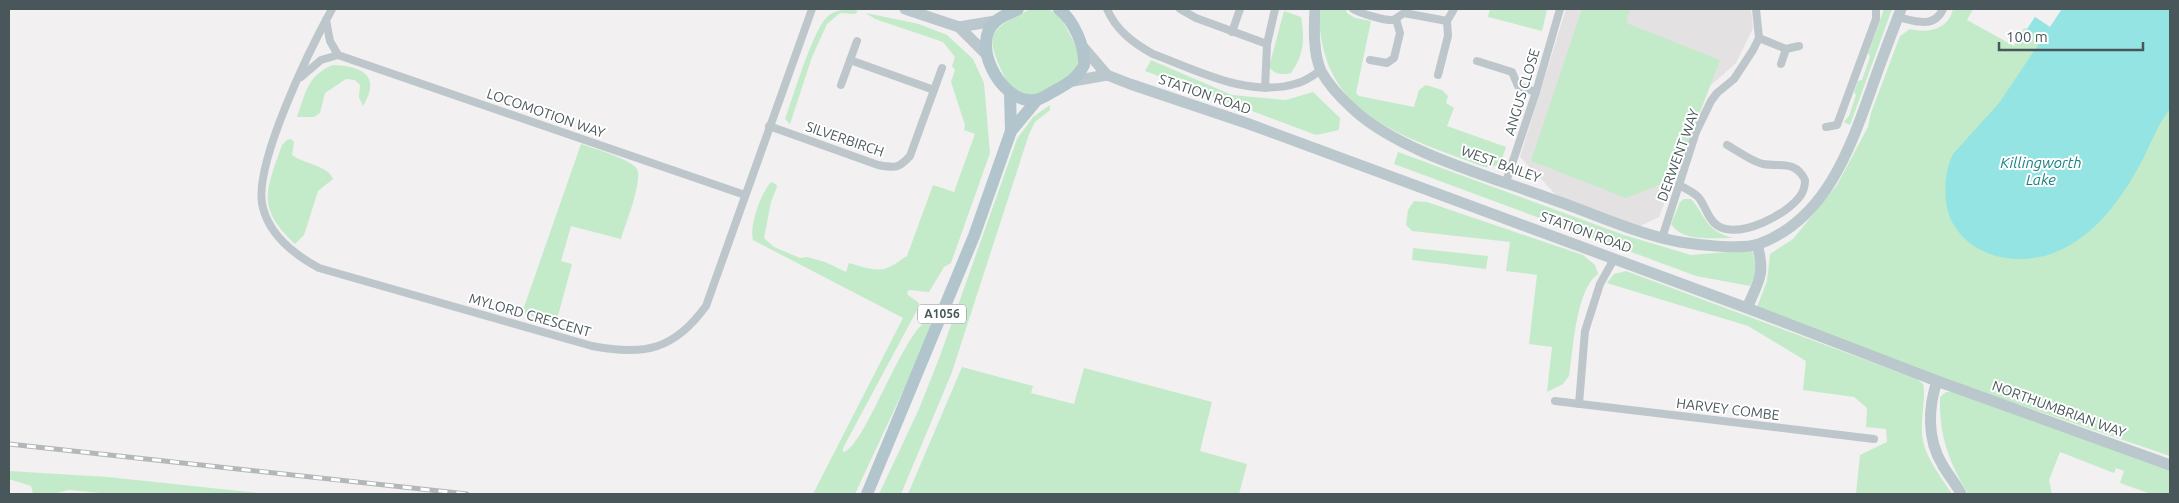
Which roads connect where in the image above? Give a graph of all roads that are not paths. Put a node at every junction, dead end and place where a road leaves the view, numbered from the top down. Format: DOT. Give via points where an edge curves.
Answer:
graph roads {
  1 [pos="332,9"];
  2 [pos="812,9"];
  3 [pos="905,9"];
  4 [pos="1018,9"];
  5 [pos="1059,9"];
  6 [pos="1107,9"];
  7 [pos="1180,9"];
  8 [pos="1240,9"];
  9 [pos="1275,9"];
  10 [pos="1315,9"];
  11 [pos="1353,9"];
  12 [pos="1454,9"];
  13 [pos="1560,9"];
  14 [pos="1756,9"];
  15 [pos="1876,9"];
  16 [pos="1943,9"];
  17 [pos="1899,13"];
  18 [pos="1068,14"];
  19 [pos="1396,18"];
  20 [pos="326,19"];
  21 [pos="995,21"];
  22 [pos="1447,22"];
  23 [pos="959,27"];
  24 [pos="1232,32"];
  25 [pos="1758,38"];
  26 [pos="857,41"];
  27 [pos="1267,44"];
  28 [pos="1798,46"];
  29 [pos="1083,47"];
  30 [pos="1786,49"];
  31 [pos="986,54"];
  32 [pos="338,55"];
  33 [pos="850,60"];
  34 [pos="1370,60"];
  35 [pos="1476,61"];
  36 [pos="1781,64"];
  37 [pos="942,68"];
  38 [pos="1321,70"];
  39 [pos="1107,75"];
  40 [pos="1438,75"];
  41 [pos="1073,81"];
  42 [pos="294,84"];
  43 [pos="841,85"];
  44 [pos="1265,88"];
  45 [pos="934,90"];
  46 [pos="1536,92"];
  47 [pos="1010,93"];
  48 [pos="1037,100"];
  49 [pos="769,126"];
  50 [pos="1826,127"];
  51 [pos="1011,131"];
  52 [pos="1727,145"];
  53 [pos="1736,150"];
  54 [pos="1731,158"];
  55 [pos="1506,182"];
  56 [pos="1679,185"];
  57 [pos="745,195"];
  58 [pos="1662,238"];
  59 [pos="1757,245"];
  60 [pos="1614,259"];
  61 [pos="1747,308"];
  62 [pos="1937,382"];
  63 [pos="1555,401"];
  64 [pos="1579,404"];
  65 [pos="1874,439"];
  66 [pos="2170,465"];
  67 [pos="867,494"];
  68 [pos="1961,494"];
  1 -- 20 [label="street, MYLORD CRESCENT"];
  2 -- 49 [label="street, MYLORD CRESCENT"];
  3 -- 23 [label="main road"];
  4 -- 21 [label="main road"];
  5 -- 18 [label="main road"];
  6 -- 44 [label="street" via="1127,37 1153,54 1229,82"];
  7 -- 24 [label="street"];
  8 -- 24 [label="street"];
  9 -- 27 [label="street"];
  10 -- 38 [label="main road, WEST BAILEY" via="1314,28"];
  11 -- 19 [label="street" via="1380,18"];
  12 -- 22 [label="street"];
  13 -- 46 [label="street, ANGUS CLOSE"];
  14 -- 25 [label="street"];
  15 -- 50 [label="street" via="1876,19 1838,125"];
  16 -- 17 [label="street" via="1935,20 1926,23"];
  17 -- 59 [label="main road, WEST BAILEY" via="1855,133 1834,177 1805,214"];
  18 -- 29 [label="main road"];
  19 -- 22 [label="street" via="1404,13"];
  19 -- 34 [label="street" via="1400,33 1394,58 1387,63"];
  20 -- 32 [label="street" via="330,41"];
  20 -- 42 [label="street, MYLORD CRESCENT"];
  21 -- 23 [label="main road"];
  21 -- 31 [label="main road" via="986,36"];
  22 -- 40 [label="street" via="1448,36"];
  23 -- 31 [label="main road"];
  24 -- 27 [label="street"];
  25 -- 30 [label="street"];
  25 -- 56 [label="street, DERWENT WAY" via="1743,67 1711,101 1696,132"];
  26 -- 33 [label="street"];
  27 -- 44 [label="street"];
  28 -- 30 [label="street"];
  29 -- 39 [label="main road"];
  29 -- 41 [label="main road" via="1084,65"];
  30 -- 36 [label="street"];
  31 -- 47 [label="main road" via="1002,87"];
  32 -- 42 [label="street" via="321,60"];
  32 -- 57 [label="street, LOCOMOTION WAY"];
  33 -- 43 [label="street"];
  33 -- 45 [label="street"];
  35 -- 46 [label="street" via="1512,72 1518,86"];
  37 -- 45 [label="street"];
  38 -- 44 [label="street" via="1299,83"];
  38 -- 55 [label="main road, WEST BAILEY" via="1353,109 1380,131"];
  39 -- 41 [label="main road, STATION ROAD"];
  39 -- 60 [label="main road, STATION ROAD"];
  41 -- 48 [label="main road"];
  42 -- 57 [label="street, MYLORD CRESCENT" via="266,164 261,193 268,221 291,249 318,268 592,346 624,351 650,348 672,340 691,324 706,306"];
  45 -- 49 [label="street, SILVERBIRCH" via="910,156 901,166 878,165"];
  46 -- 55 [label="street, ANGUS CLOSE"];
  47 -- 48 [label="main road"];
  47 -- 51 [label="main road, A1056"];
  48 -- 51 [label="main road, A1056"];
  49 -- 57 [label="street, MYLORD CRESCENT"];
  51 -- 67 [label="main road, A1056" via="974,236"];
  52 -- 53 [label="street"];
  53 -- 54 [label="street"];
  53 -- 56 [label="street" via="1762,164 1791,166 1801,172 1805,180 1801,196 1788,209 1768,220 1735,230 1718,226 1710,220 1698,197"];
  55 -- 58 [label="main road, WEST BAILEY"];
  56 -- 58 [label="street, DERWENT WAY"];
  58 -- 59 [label="main road, WEST BAILEY" via="1702,245"];
  59 -- 61 [label="main road" via="1762,274"];
  60 -- 61 [label="main road, STATION ROAD"];
  60 -- 64 [label="street" via="1600,284 1585,331"];
  61 -- 62 [label="main road, STATION ROAD"];
  62 -- 66 [label="main road, NORTHUMBRIAN WAY"];
  62 -- 68 [label="main road" via="1931,400 1931,434 1941,463"];
  63 -- 64 [label="street, HARVEY COMBE"];
  64 -- 65 [label="street, HARVEY COMBE"];
}
